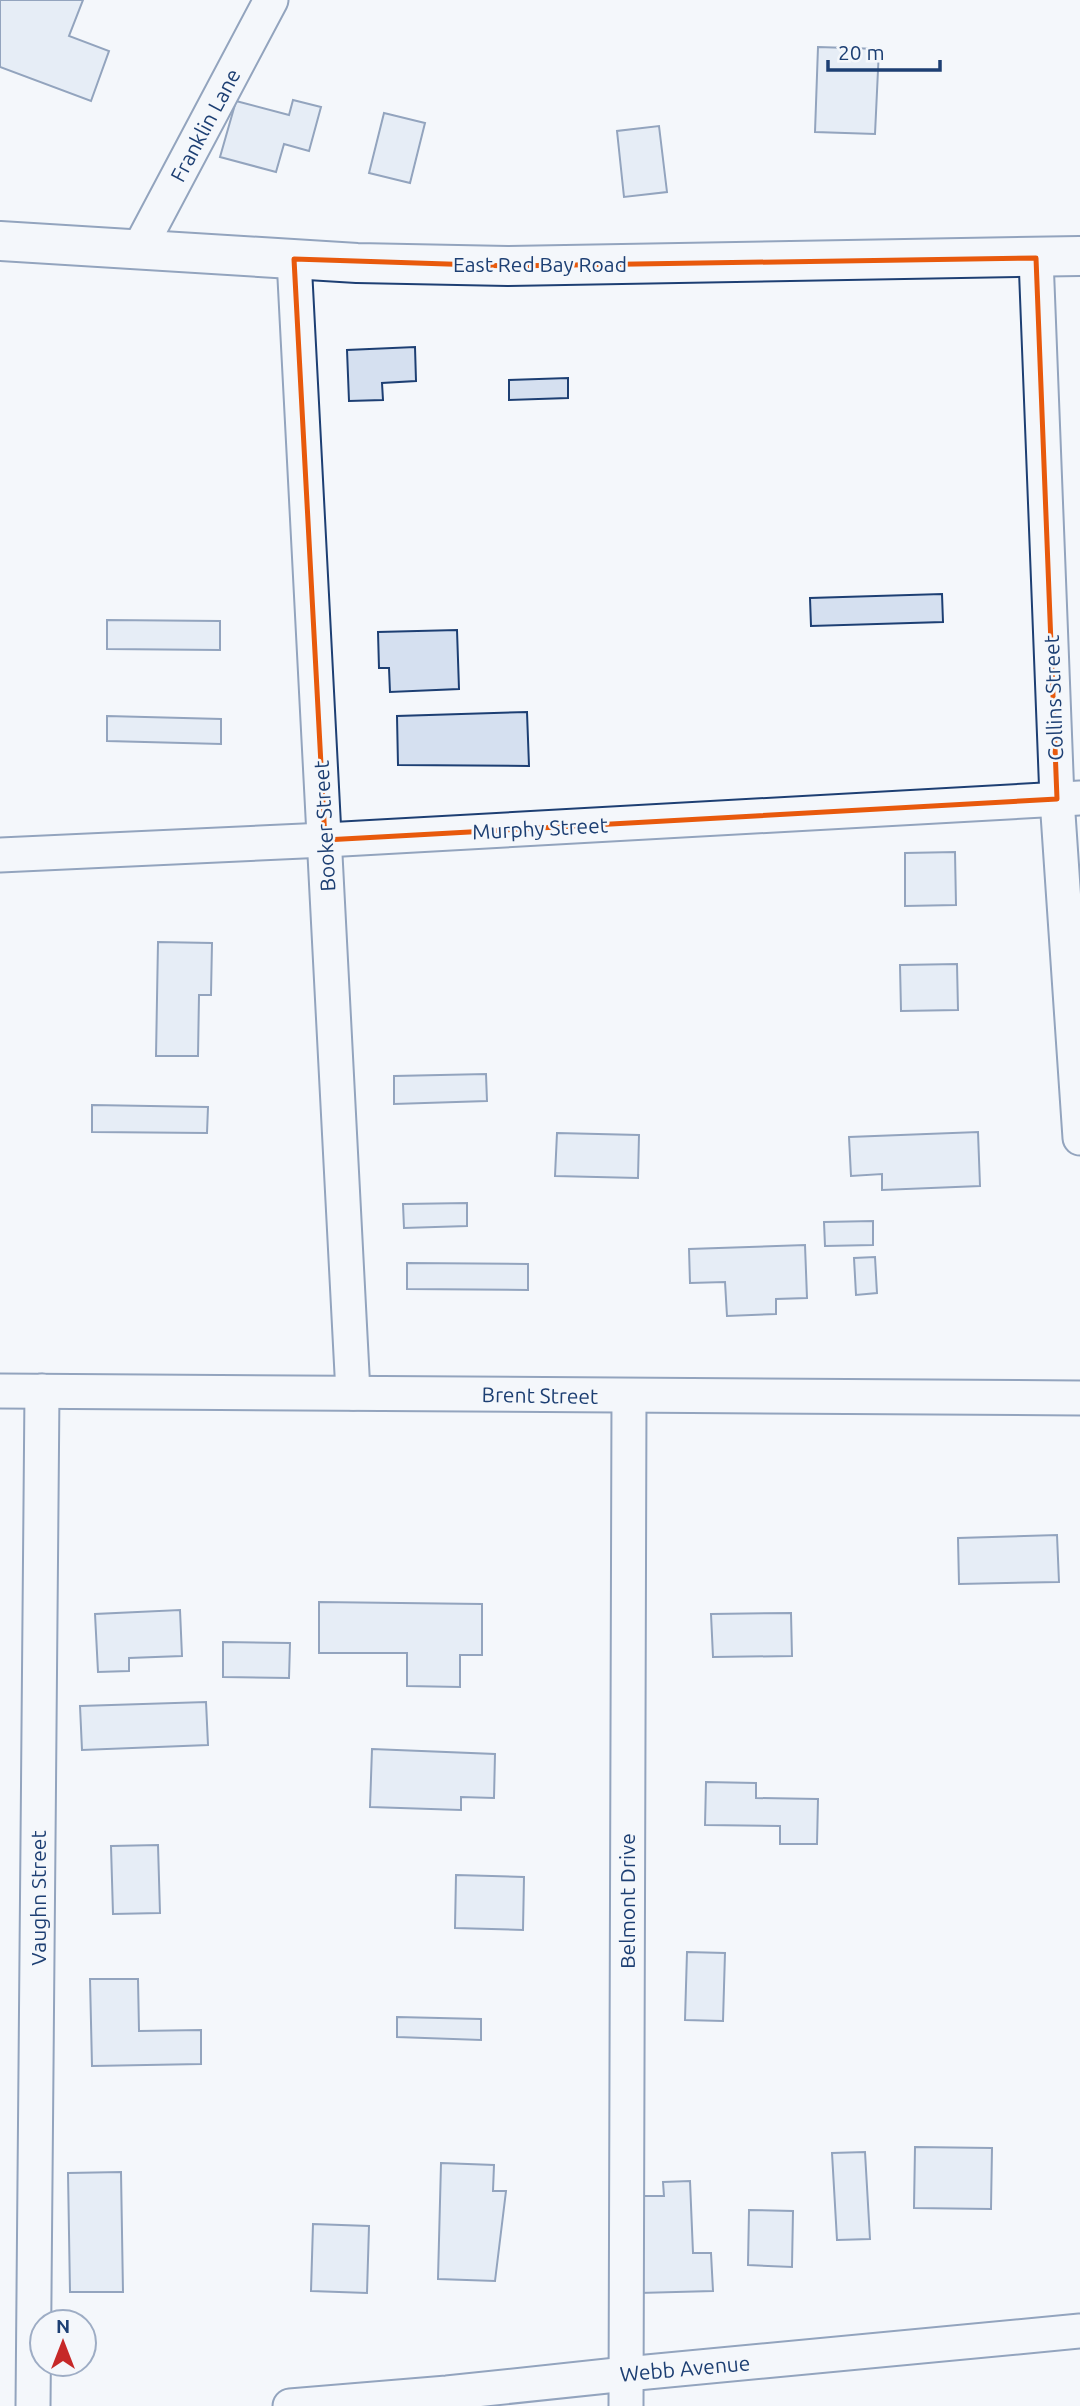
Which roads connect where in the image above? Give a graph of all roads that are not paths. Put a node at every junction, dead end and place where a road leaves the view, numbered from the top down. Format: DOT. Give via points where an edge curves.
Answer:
graph roads {
  1 [pos="271,0"];
  2 [pos="0,241"];
  3 [pos="138,251"];
  4 [pos="1080,256"];
  5 [pos="1036,258"];
  6 [pos="295,260"];
  7 [pos="1068,799"];
  8 [pos="324,840"];
  9 [pos="0,855"];
  10 [pos="1080,1138"];
  11 [pos="0,1391"];
  12 [pos="42,1391"];
  13 [pos="353,1393"];
  14 [pos="629,1396"];
  15 [pos="1080,1398"];
  16 [pos="1080,2331"];
  17 [pos="626,2390"];
  18 [pos="33,2406"];
  19 [pos="290,2406"];
  1 -- 3 [label="street, Franklin Lane"];
  2 -- 3 [label="street, East Red Bay Road"];
  3 -- 6 [label="street, East Red Bay Road"];
  4 -- 5 [label="street, East Red Bay Road"];
  5 -- 6 [label="street, East Red Bay Road" via="508,266"];
  5 -- 7 [label="street, Collins Street"];
  6 -- 8 [label="street, Booker Street"];
  7 -- 8 [label="street, Murphy Street"];
  7 -- 10 [label="street, Collins Street"];
  8 -- 9 [label="street, Murphy Street"];
  8 -- 13 [label="street, Booker Street"];
  11 -- 12 [label="street, Brent Street"];
  12 -- 13 [label="street, Brent Street"];
  12 -- 18 [label="street, Vaughn Street"];
  13 -- 14 [label="street, Brent Street"];
  14 -- 15 [label="street, Brent Street"];
  14 -- 17 [label="street, Belmont Drive"];
  16 -- 17 [label="street, Webb Avenue"];
  17 -- 19 [label="street, Webb Avenue" via="447,2393"];
}
